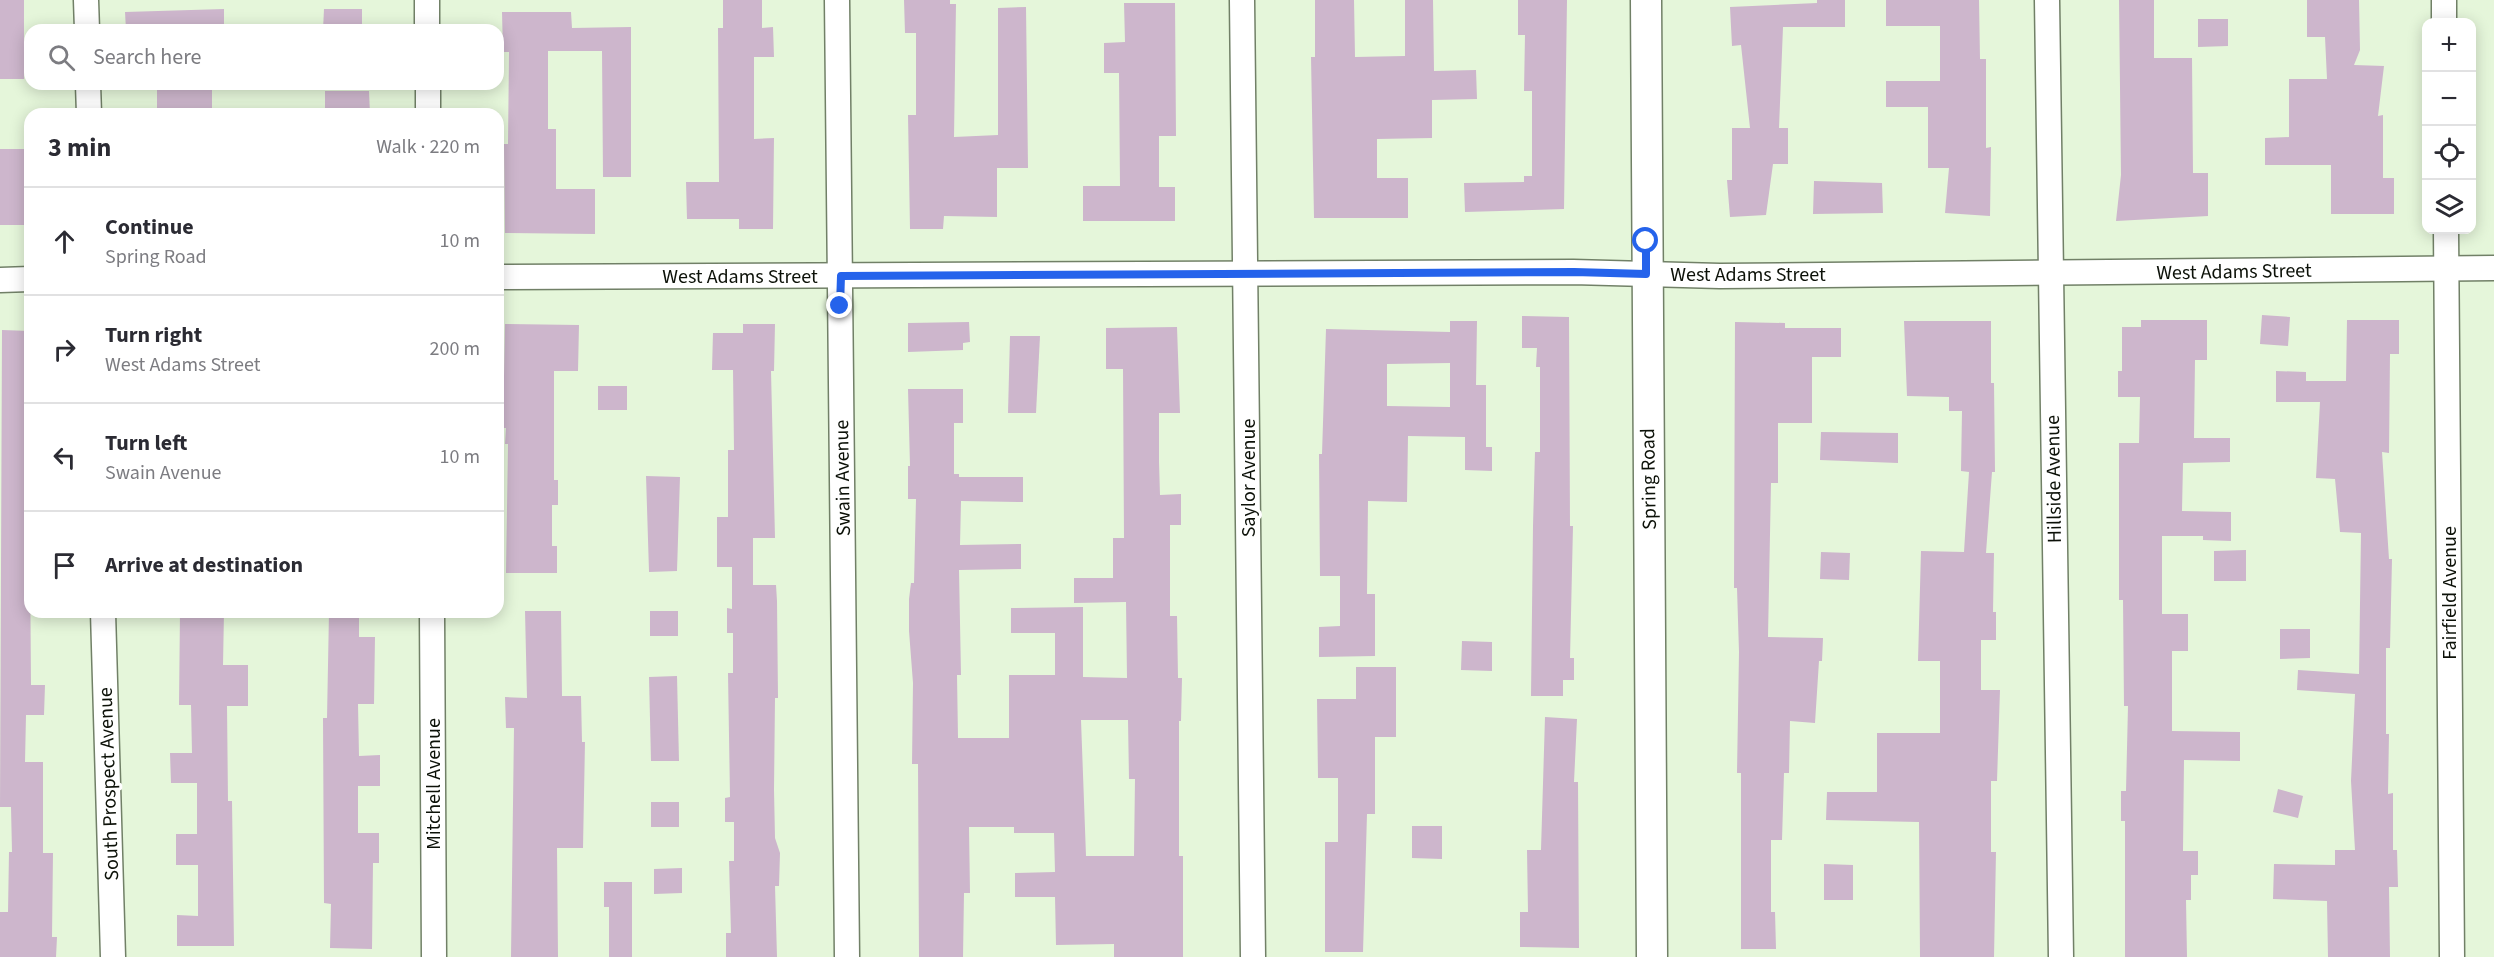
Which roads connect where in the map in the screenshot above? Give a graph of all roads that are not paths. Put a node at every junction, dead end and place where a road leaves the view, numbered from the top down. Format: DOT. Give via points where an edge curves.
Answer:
graph roads {
  1 [pos="86,0"];
  2 [pos="427,0"];
  3 [pos="837,0"];
  4 [pos="1242,0"];
  5 [pos="1646,0"];
  6 [pos="2048,0"];
  7 [pos="2444,0"];
  8 [pos="2444,18"];
  9 [pos="87,24"];
  10 [pos="427,24"];
  11 [pos="88,90"];
  12 [pos="428,90"];
  13 [pos="89,108"];
  14 [pos="428,108"];
  15 [pos="2446,234"];
  16 [pos="2494,268"];
  17 [pos="2446,269"];
  18 [pos="1246,273"];
  19 [pos="2050,273"];
  20 [pos="1646,274"];
  21 [pos="841,276"];
  22 [pos="504,277"];
  23 [pos="0,279"];
  24 [pos="24,279"];
  25 [pos="103,618"];
  26 [pos="432,618"];
  27 [pos="113,957"];
  28 [pos="434,957"];
  29 [pos="847,957"];
  30 [pos="1253,957"];
  31 [pos="1652,957"];
  32 [pos="2061,957"];
  33 [pos="2452,957"];
  1 -- 9 [label="street"];
  2 -- 10 [label="street"];
  3 -- 21 [label="street, Swain Avenue"];
  4 -- 18 [label="street, Saylor Avenue"];
  5 -- 20 [label="street, Spring Road"];
  6 -- 19 [label="street, Hillside Avenue"];
  7 -- 8 [label="street"];
  11 -- 13 [label="street"];
  12 -- 14 [label="street"];
  15 -- 17 [label="street, Fairfield Avenue"];
  16 -- 17 [label="street, West Adams Street"];
  17 -- 19 [label="street, West Adams Street"];
  17 -- 33 [label="street, Fairfield Avenue"];
  18 -- 20 [label="street, West Adams Street"];
  18 -- 21 [label="street, West Adams Street"];
  18 -- 30 [label="street, Saylor Avenue"];
  19 -- 20 [label="street, West Adams Street"];
  19 -- 32 [label="street, Hillside Avenue"];
  20 -- 31 [label="street, Spring Road"];
  21 -- 22 [label="street, West Adams Street"];
  21 -- 29 [label="street, Swain Avenue"];
  23 -- 24 [label="street"];
  25 -- 27 [label="street, South Prospect Avenue"];
  26 -- 28 [label="street, Mitchell Avenue"];
}
